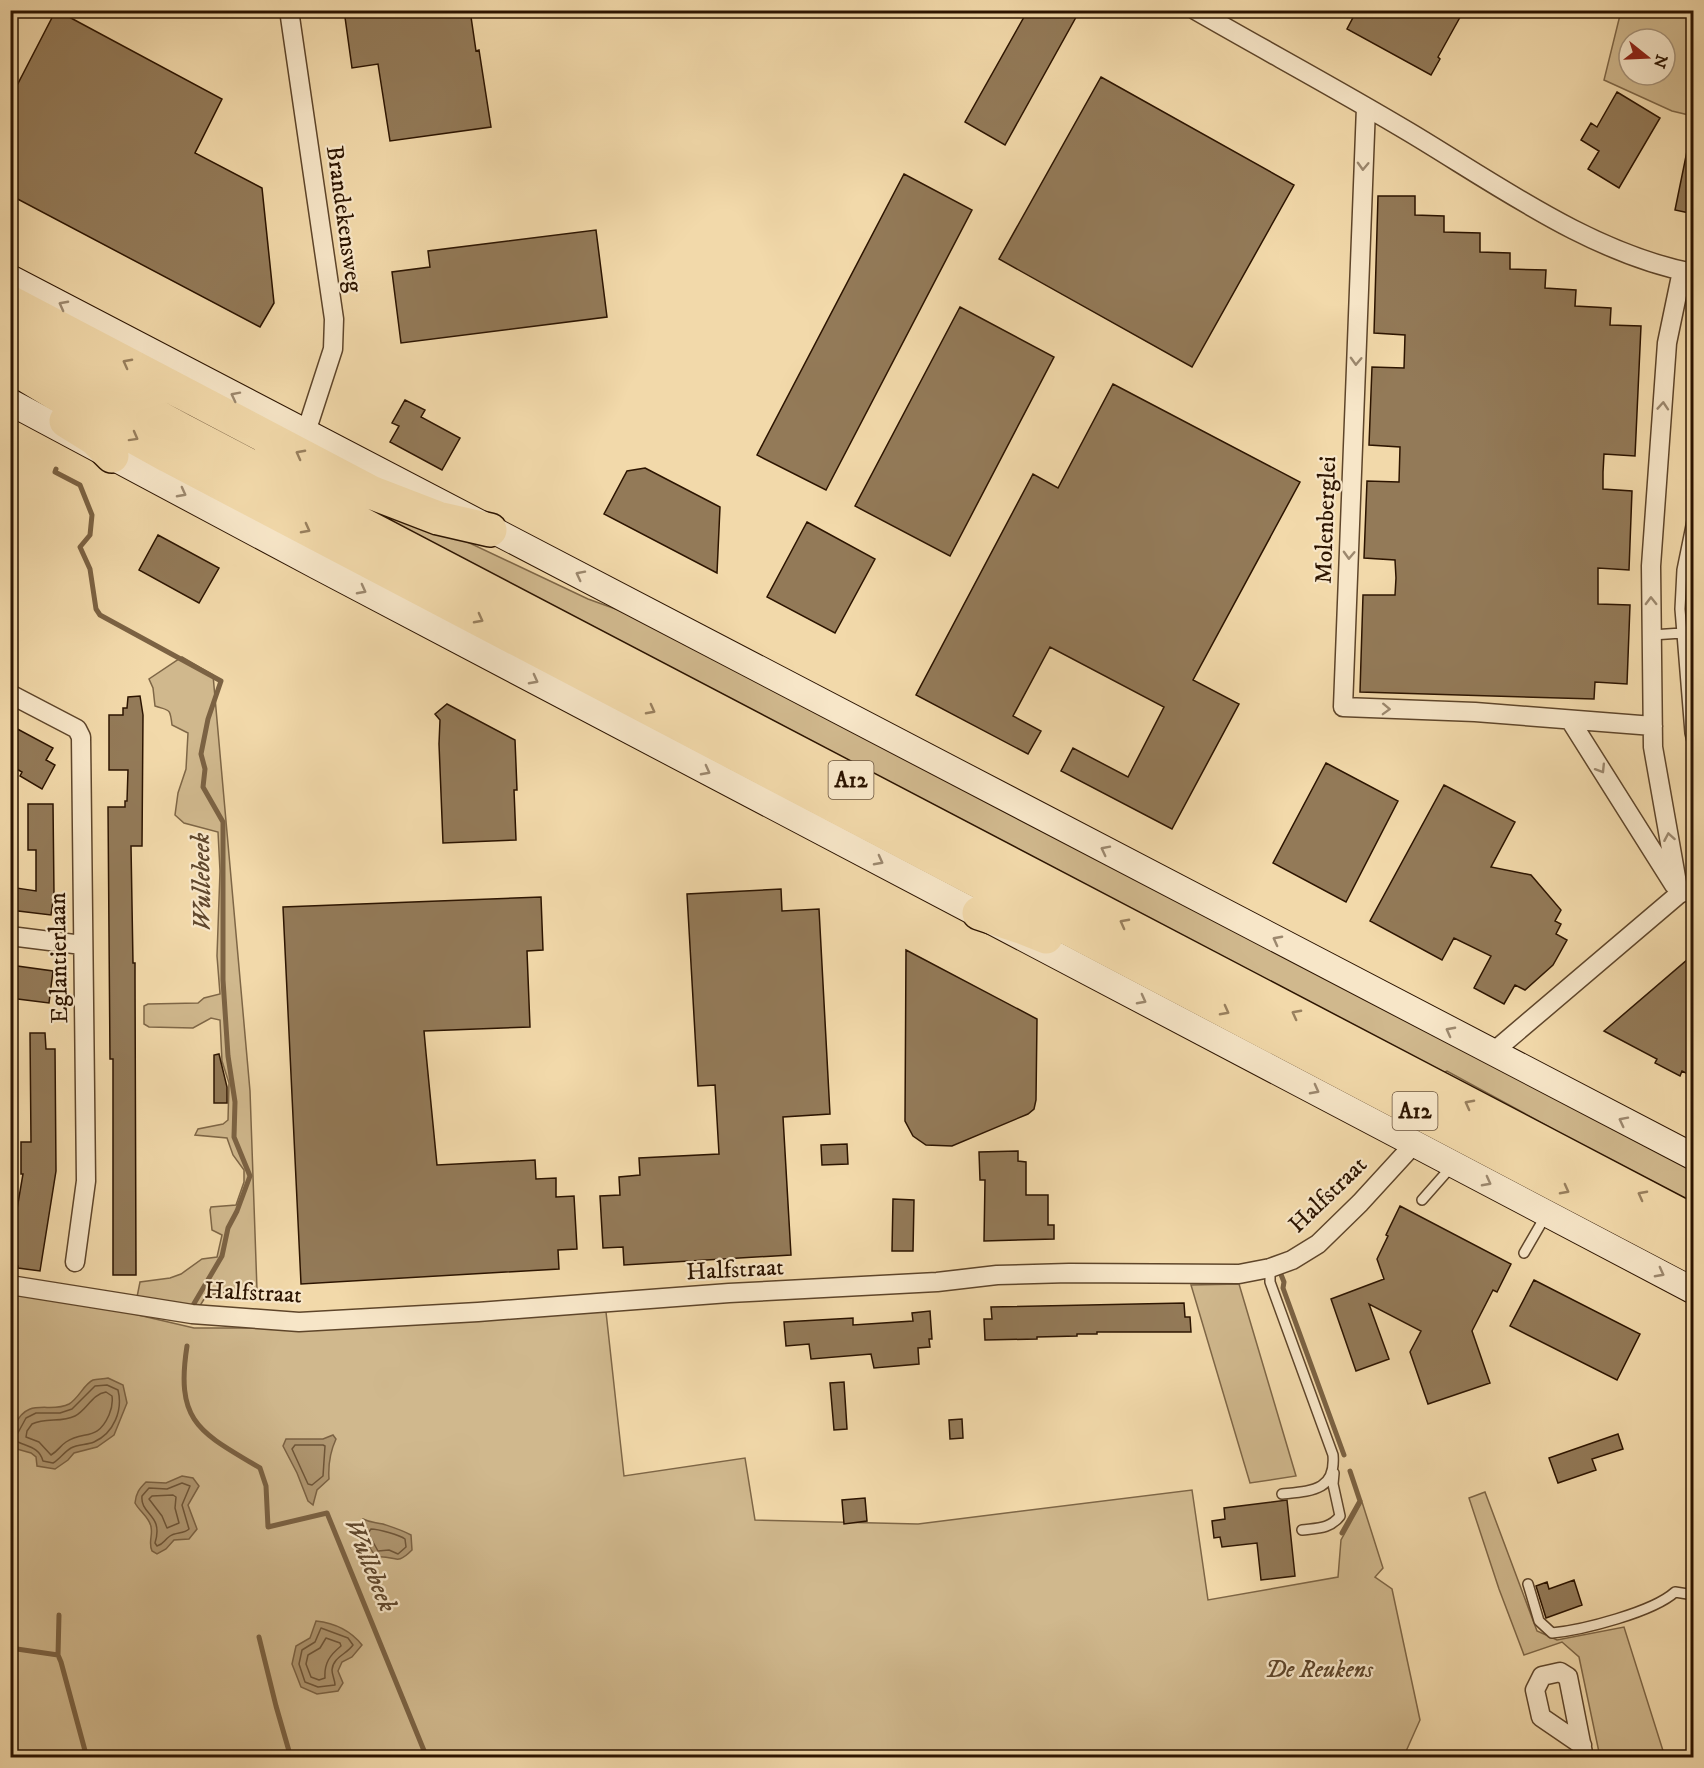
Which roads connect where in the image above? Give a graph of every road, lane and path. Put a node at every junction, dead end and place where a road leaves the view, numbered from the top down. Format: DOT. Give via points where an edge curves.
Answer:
graph roads {
  1 [pos="289,10"];
  2 [pos="1195,10"];
  3 [pos="1366,107"];
  4 [pos="1688,272"];
  5 [pos="10,278"];
  6 [pos="10,302"];
  7 [pos="10,334"];
  8 [pos="10,366"];
  9 [pos="10,387"];
  10 [pos="10,402"];
  11 [pos="306,432"];
  12 [pos="112,456"];
  13 [pos="1694,511"];
  14 [pos="490,530"];
  15 [pos="1690,542"];
  16 [pos="1682,633"];
  17 [pos="1652,635"];
  18 [pos="10,693"];
  19 [pos="1570,720"];
  20 [pos="1653,726"];
  21 [pos="1694,749"];
  22 [pos="1687,891"];
  23 [pos="979,913"];
  24 [pos="10,936"];
  25 [pos="82,945"];
  26 [pos="1136,964"];
  27 [pos="1492,1053"];
  28 [pos="1415,1143"];
  29 [pos="1694,1157"];
  30 [pos="1453,1164"];
  31 [pos="1422,1200"];
  32 [pos="1548,1213"];
  33 [pos="1694,1222"];
  34 [pos="1524,1253"];
  35 [pos="1694,1257"];
  36 [pos="75,1262"];
  37 [pos="1270,1268"];
  38 [pos="10,1285"];
  39 [pos="1694,1291"];
  40 [pos="1334,1468"];
  41 [pos="1282,1494"];
  42 [pos="1302,1530"];
  43 [pos="1528,1584"];
  44 [pos="1694,1595"];
  1 -- 11 [label="street, Brandekensweg" via="334,319 333,349"];
  2 -- 3 [label="street"];
  3 -- 4 [label="street" via="1546,215 1616,248"];
  3 -- 19 [label="street, Molenberglei, one-way" via="1343,707"];
  17 -- 4 [label="street, one-way" via="1651,566 1667,343"];
  11 -- 5 [label="main road, one-way"];
  14 -- 6 [label="highway, one-way" via="438,518 373,493"];
  33 -- 7 [label="highway, A12, one-way" via="182,430"];
  8 -- 26 [label="highway, A12, one-way" via="168,456"];
  9 -- 12 [label="highway" via="95,439"];
  10 -- 12 [label="main road"];
  11 -- 14 [label="main road"];
  12 -- 23 [label="main road, one-way"];
  13 -- 15 [label="lane"];
  27 -- 14 [label="main road, one-way"];
  15 -- 16 [label="lane" via="1682,570"];
  16 -- 17 [label="lane"];
  16 -- 21 [label="lane"];
  17 -- 20 [label="street"];
  18 -- 25 [label="street, Eglantierlaan" via="77,729 81,738"];
  19 -- 20 [label="street, Molenberglei"];
  19 -- 22 [label="street, one-way"];
  22 -- 20 [label="street, one-way" via="1653,747"];
  22 -- 27 [label="street"];
  23 -- 26 [label="highway" via="1087,954"];
  23 -- 28 [label="main road, one-way"];
  24 -- 25 [label="street"];
  25 -- 36 [label="street, Eglantierlaan" via="86,1180"];
  26 -- 35 [label="highway, A12, one-way"];
  29 -- 27 [label="main road, one-way"];
  28 -- 30 [label="main road"];
  28 -- 37 [label="street, Halfstraat" via="1318,1244"];
  30 -- 31 [label="lane"];
  30 -- 32 [label="main road, one-way"];
  32 -- 34 [label="lane"];
  32 -- 39 [label="main road, one-way"];
  37 -- 38 [label="street, Halfstraat" via="1239,1274 996,1275 937,1282 299,1322 192,1314"];
  37 -- 40 [label="lane" via="1270,1282 1333,1455"];
  40 -- 41 [label="lane" via="1328,1482 1314,1490"];
  40 -- 42 [label="lane" via="1340,1516 1326,1527"];
  43 -- 44 [label="lane" via="1539,1622 1552,1633 1601,1623 1666,1600 1675,1592"];
}
